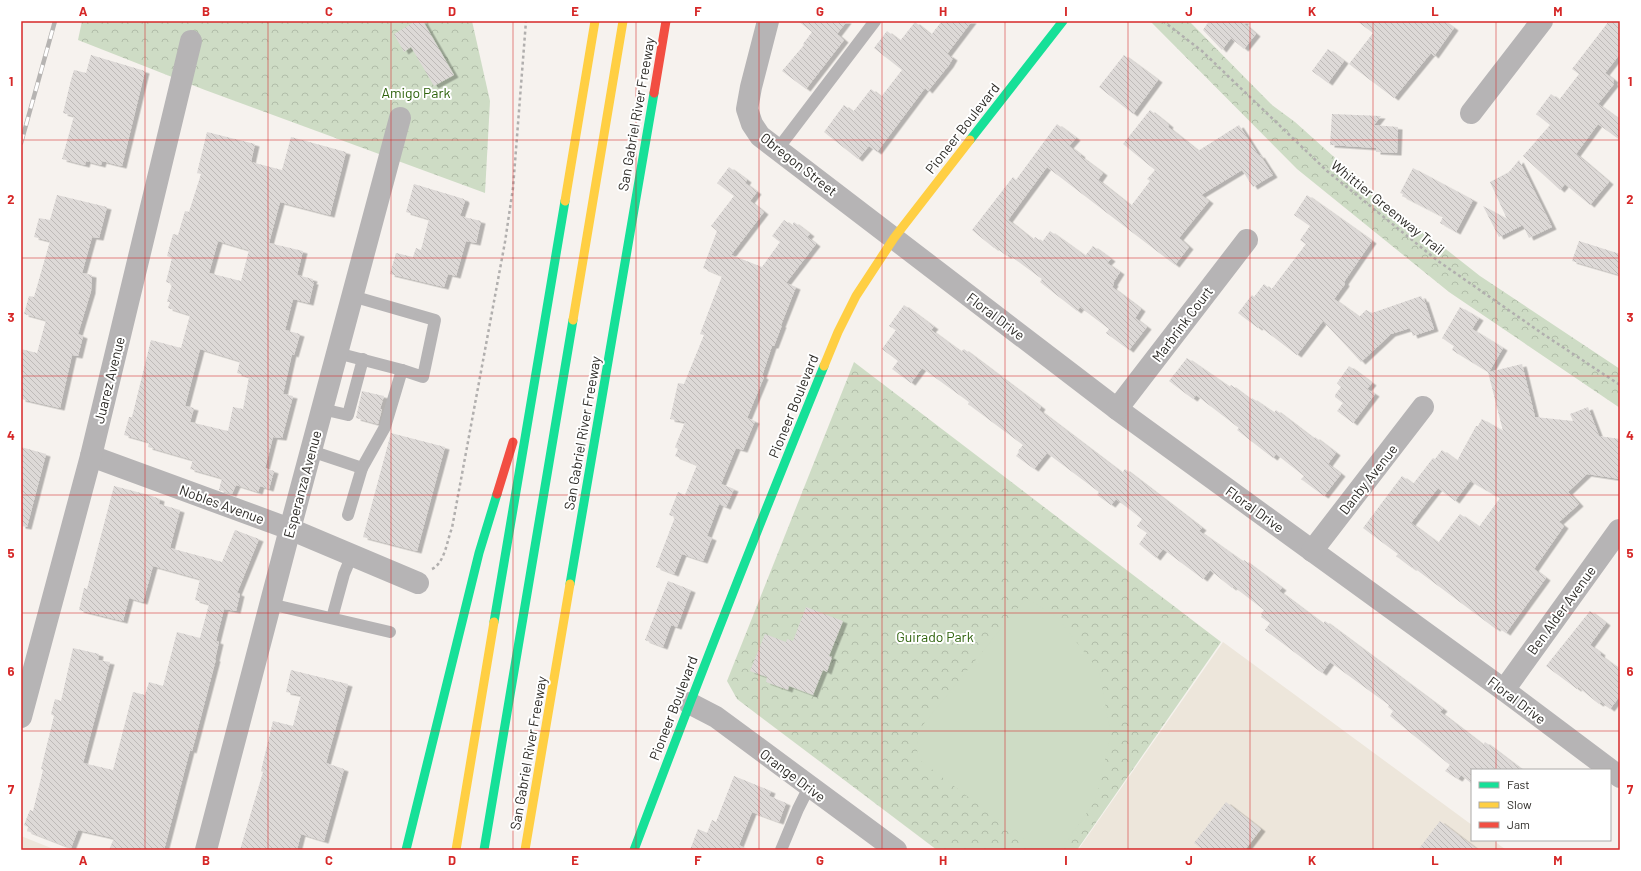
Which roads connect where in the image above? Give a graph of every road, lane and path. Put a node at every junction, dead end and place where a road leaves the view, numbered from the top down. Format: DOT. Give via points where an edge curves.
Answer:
graph roads {
  1 [pos="526,21"];
  2 [pos="595,21"];
  3 [pos="623,21"];
  4 [pos="666,21"];
  5 [pos="768,21"];
  6 [pos="875,21"];
  7 [pos="1063,21"];
  8 [pos="1163,21"];
  9 [pos="1542,21"];
  10 [pos="190,41"];
  11 [pos="1471,113"];
  12 [pos="400,118"];
  13 [pos="777,150"];
  14 [pos="894,238"];
  15 [pos="1247,240"];
  16 [pos="352,296"];
  17 [pos="337,353"];
  18 [pos="363,359"];
  19 [pos="538,363"];
  20 [pos="402,370"];
  21 [pos="1620,385"];
  22 [pos="1423,407"];
  23 [pos="322,409"];
  24 [pos="1117,409"];
  25 [pos="310,451"];
  26 [pos="91,456"];
  27 [pos="362,468"];
  28 [pos="348,515"];
  29 [pos="290,529"];
  30 [pos="1619,530"];
  31 [pos="1312,551"];
  32 [pos="352,555"];
  33 [pos="408,579"];
  34 [pos="270,604"];
  35 [pos="332,618"];
  36 [pos="390,632"];
  37 [pos="1504,690"];
  38 [pos="689,703"];
  39 [pos="21,717"];
  40 [pos="1609,769"];
  41 [pos="1611,770"];
  42 [pos="1620,777"];
  43 [pos="809,787"];
  44 [pos="206,850"];
  45 [pos="406,850"];
  46 [pos="456,850"];
  47 [pos="484,850"];
  48 [pos="525,850"];
  49 [pos="634,850"];
  50 [pos="781,850"];
  51 [pos="896,850"];
  1 -- 33 [label="path" via="513,188 452,528 438,566 427,570 420,569"];
  2 -- 19 [label="main road"];
  3 -- 47 [label="main road"];
  4 -- 48 [label="main road, San Gabriel River Freeway"];
  5 -- 13 [label="street, Obregon Street" via="747,109 752,124 760,136"];
  6 -- 13 [label="lane"];
  7 -- 14 [label="main road, Pioneer Boulevard"];
  8 -- 21 [label="path, Whittier Greenway Trail" via="1202,51 1327,170 1438,261"];
  9 -- 11 [label="street"];
  10 -- 26 [label="street, Juarez Avenue"];
  12 -- 16 [label="street, Esperanza Avenue"];
  13 -- 14 [label="street, Obregon Street"];
  14 -- 24 [label="street, Floral Drive"];
  14 -- 38 [label="main road, Pioneer Boulevard" via="856,296 838,332"];
  15 -- 24 [label="street, Marbrink Court"];
  16 -- 17 [label="street, Esperanza Avenue"];
  16 -- 20 [label="lane" via="435,320 423,377"];
  17 -- 18 [label="lane"];
  17 -- 23 [label="street, Esperanza Avenue"];
  18 -- 20 [label="lane"];
  18 -- 23 [label="lane" via="348,415"];
  19 -- 45 [label="main road" via="479,553"];
  19 -- 46 [label="main road"];
  20 -- 27 [label="lane" via="385,427"];
  22 -- 31 [label="street, Danby Avenue"];
  23 -- 25 [label="street, Esperanza Avenue"];
  24 -- 31 [label="street, Floral Drive"];
  25 -- 27 [label="lane"];
  25 -- 29 [label="street, Esperanza Avenue"];
  26 -- 29 [label="street, Nobles Avenue"];
  26 -- 39 [label="street, Juarez Avenue"];
  27 -- 28 [label="lane"];
  29 -- 32 [label="street, Nobles Avenue"];
  29 -- 34 [label="street, Esperanza Avenue"];
  30 -- 37 [label="street, Ben Alder Avenue"];
  31 -- 37 [label="street, Floral Drive"];
  32 -- 33 [label="street, Nobles Avenue"];
  32 -- 35 [label="lane"];
  34 -- 35 [label="lane"];
  34 -- 44 [label="street, Esperanza Avenue"];
  35 -- 36 [label="lane"];
  37 -- 40 [label="street, Floral Drive"];
  38 -- 43 [label="street, Orange Drive" via="716,717"];
  38 -- 49 [label="main road, Pioneer Boulevard"];
  41 -- 42 [label="street, Floral Drive"];
  43 -- 50 [label="lane"];
  43 -- 51 [label="street, Orange Drive"];
}
